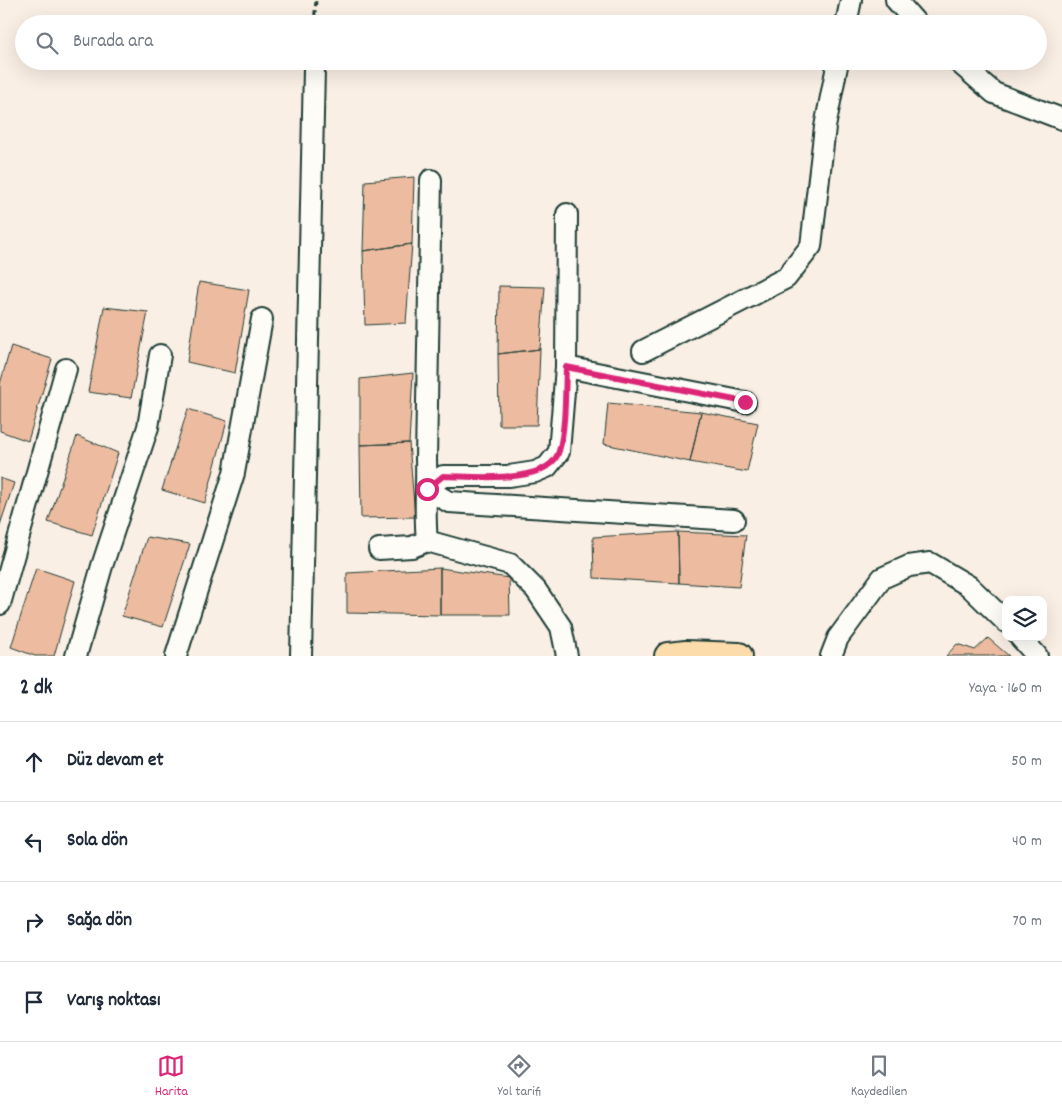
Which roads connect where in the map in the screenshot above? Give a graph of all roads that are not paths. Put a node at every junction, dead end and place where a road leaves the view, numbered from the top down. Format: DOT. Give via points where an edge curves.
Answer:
graph roads {
  1 [pos="851,0"];
  2 [pos="896,0"];
  3 [pos="848,15"];
  4 [pos="910,15"];
  5 [pos="314,70"];
  6 [pos="836,70"];
  7 [pos="967,70"];
  8 [pos="1062,119"];
  9 [pos="431,180"];
  10 [pos="567,214"];
  11 [pos="262,319"];
  12 [pos="644,351"];
  13 [pos="160,355"];
  14 [pos="566,367"];
  15 [pos="66,369"];
  16 [pos="745,402"];
  17 [pos="427,489"];
  18 [pos="734,520"];
  19 [pos="427,541"];
  20 [pos="379,549"];
  21 [pos="0,604"];
  22 [pos="1002,618"];
  23 [pos="1024,641"];
  24 [pos="76,656"];
  25 [pos="176,656"];
  26 [pos="301,656"];
  27 [pos="567,656"];
  28 [pos="668,656"];
  29 [pos="739,656"];
  30 [pos="830,656"];
  31 [pos="1037,656"];
  1 -- 3 [label="street"];
  2 -- 4 [label="street"];
  5 -- 26 [label="street"];
  6 -- 12 [label="street" via="825,127 811,246 786,278"];
  7 -- 8 [label="street" via="994,93"];
  9 -- 17 [label="street"];
  10 -- 14 [label="street"];
  11 -- 25 [label="street" via="234,473"];
  13 -- 24 [label="street" via="148,427"];
  14 -- 16 [label="street"];
  14 -- 17 [label="street" via="559,452 547,467 509,476 443,476"];
  15 -- 21 [label="street"];
  17 -- 18 [label="street" via="449,502"];
  17 -- 19 [label="street" via="424,516"];
  19 -- 20 [label="street"];
  19 -- 27 [label="street" via="510,564 536,590 561,627"];
  22 -- 30 [label="street" via="969,586 930,563 909,566 882,578 838,638"];
  23 -- 31 [label="street"];
  28 -- 29 [label="main road"];
}
